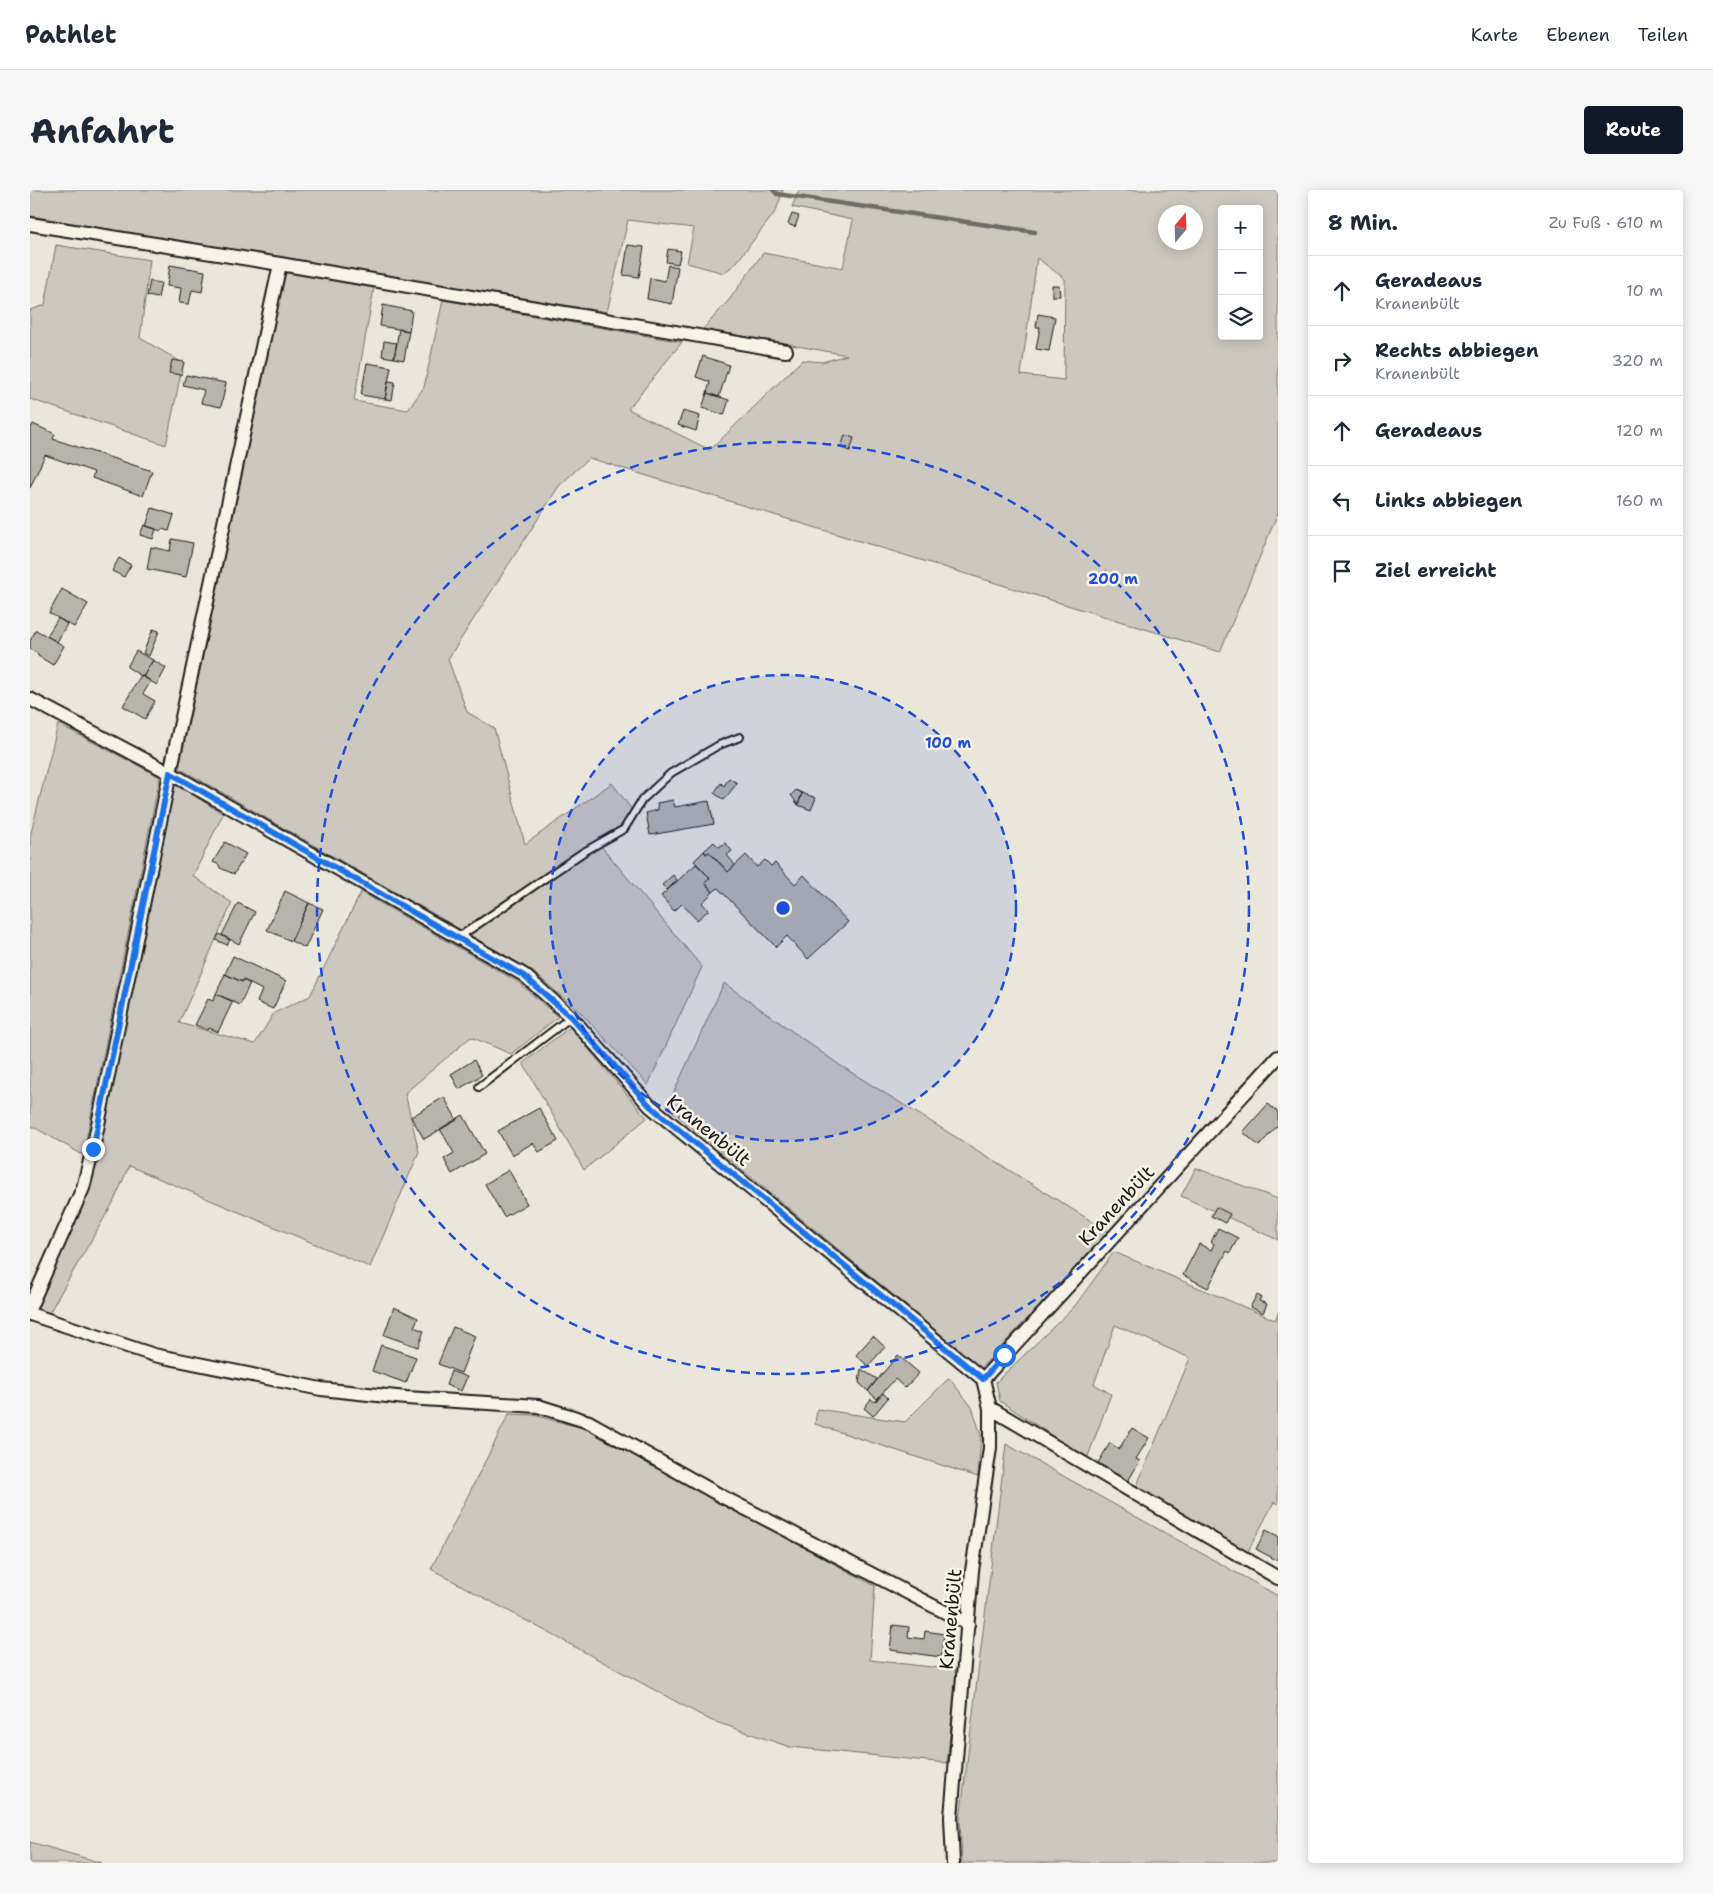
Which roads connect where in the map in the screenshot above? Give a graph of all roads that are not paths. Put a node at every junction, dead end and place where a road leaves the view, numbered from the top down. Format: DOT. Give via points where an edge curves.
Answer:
graph roads {
  1 [pos="30,224"];
  2 [pos="280,264"];
  3 [pos="786,351"];
  4 [pos="30,699"];
  5 [pos="740,737"];
  6 [pos="170,773"];
  7 [pos="459,937"];
  8 [pos="571,1017"];
  9 [pos="1278,1057"];
  10 [pos="479,1087"];
  11 [pos="30,1307"];
  12 [pos="30,1314"];
  13 [pos="983,1379"];
  14 [pos="990,1408"];
  15 [pos="1278,1578"];
  16 [pos="968,1624"];
  17 [pos="953,1863"];
  1 -- 2 [label="street"];
  2 -- 3 [label="street"];
  2 -- 6 [label="street"];
  4 -- 6 [label="street, Kranenbült"];
  5 -- 7 [label="lane" via="718,744 671,773 642,800 624,829 582,852"];
  6 -- 7 [label="street, Kranenbült"];
  6 -- 11 [label="street" via="83,1188"];
  7 -- 8 [label="street, Kranenbült" via="524,976"];
  8 -- 10 [label="lane"];
  8 -- 13 [label="street, Kranenbült" via="650,1106"];
  9 -- 13 [label="street, Kranenbült"];
  12 -- 16 [label="street" via="154,1355 321,1389 538,1406 589,1422 723,1497"];
  13 -- 14 [label="street, Kranenbült"];
  14 -- 15 [label="street"];
  14 -- 16 [label="street, Kranenbült" via="990,1448 972,1571"];
  16 -- 17 [label="street, Kranenbült" via="951,1817"];
}
